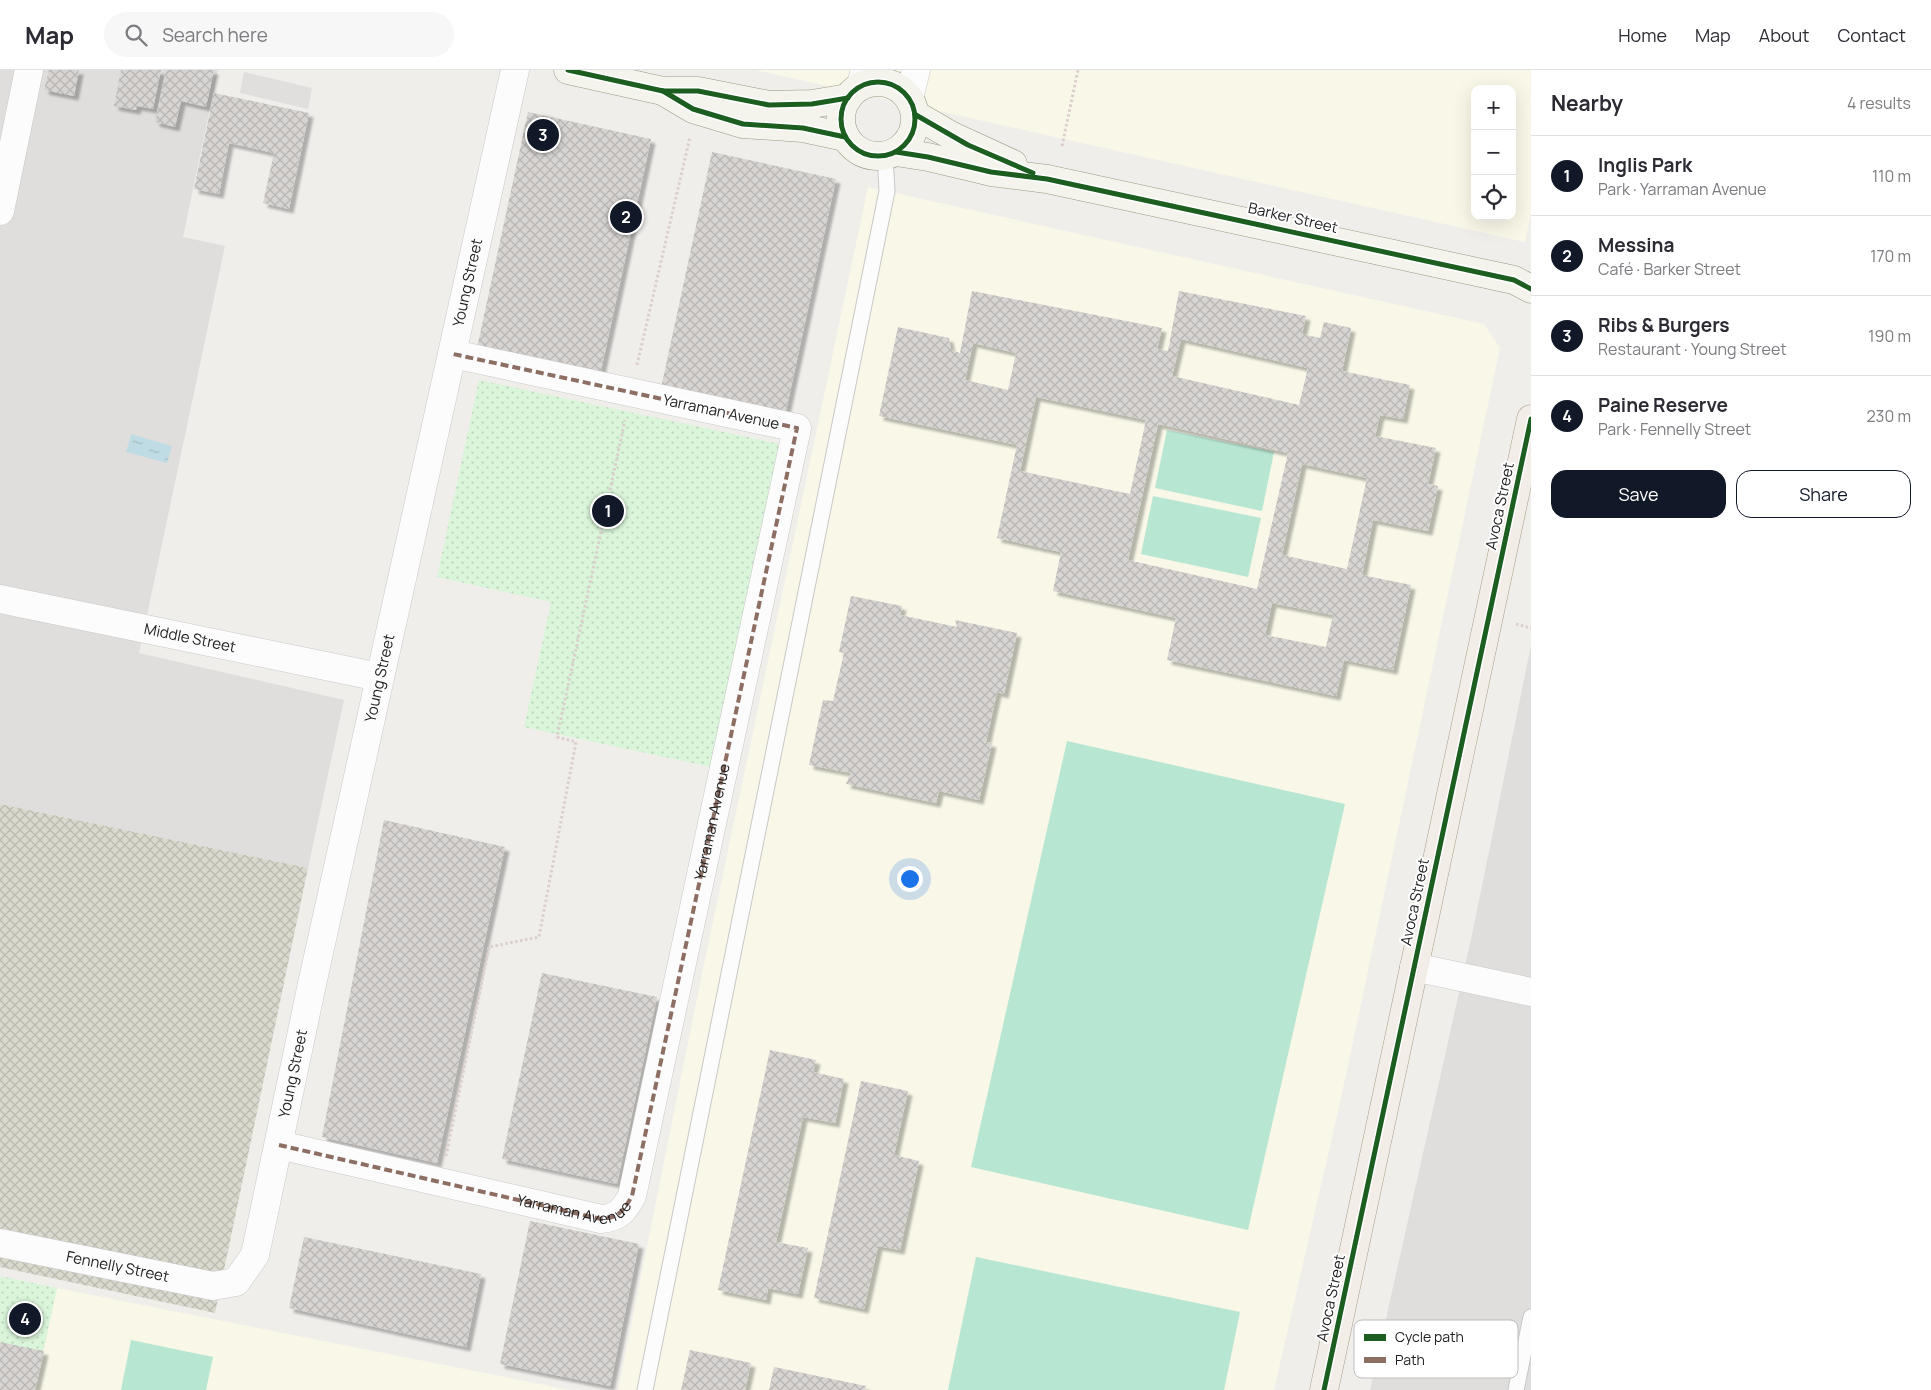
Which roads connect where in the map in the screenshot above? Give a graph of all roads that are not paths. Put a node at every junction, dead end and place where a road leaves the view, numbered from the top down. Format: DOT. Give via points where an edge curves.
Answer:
graph roads {
  1 [pos="29,70"];
  2 [pos="515,70"];
  3 [pos="568,70"];
  4 [pos="916,70"];
  5 [pos="858,84"];
  6 [pos="663,91"];
  7 [pos="912,106"];
  8 [pos="845,136"];
  9 [pos="890,154"];
  10 [pos="1047,178"];
  11 [pos="0,211"];
  12 [pos="1531,289"];
  13 [pos="453,354"];
  14 [pos="1531,420"];
  15 [pos="0,599"];
  16 [pos="379,677"];
  17 [pos="1414,967"];
  18 [pos="1531,992"];
  19 [pos="279,1145"];
  20 [pos="0,1243"];
  21 [pos="236,1282"];
  22 [pos="1531,1317"];
  23 [pos="644,1390"];
  24 [pos="1324,1390"];
  25 [pos="1516,1390"];
  1 -- 11 [label="street"];
  2 -- 13 [label="street, Young Street"];
  3 -- 6 [label="main road"];
  4 -- 7 [label="street"];
  5 -- 6 [label="main road" via="812,104 769,105 698,91"];
  5 -- 7 [label="main road" via="892,84 902,90"];
  5 -- 8 [label="main road" via="844,102 841,113"];
  6 -- 8 [label="main road" via="693,109 743,124 803,128"];
  7 -- 9 [label="main road" via="912,135 905,145"];
  7 -- 10 [label="main road, Barker Street" via="968,145"];
  8 -- 9 [label="main road" via="861,153 873,156"];
  9 -- 10 [label="main road, Barker Street" via="928,157 991,172"];
  9 -- 23 [label="lane" via="887,191"];
  10 -- 12 [label="main road, Barker Street" via="1514,280"];
  13 -- 16 [label="street, Young Street"];
  13 -- 19 [label="street, Yarraman Avenue" via="797,428 632,1196 624,1210 611,1218 601,1219"];
  14 -- 17 [label="main road, Avoca Street"];
  15 -- 16 [label="street, Middle Street"];
  16 -- 19 [label="street, Young Street"];
  17 -- 18 [label="street"];
  17 -- 24 [label="main road, Avoca Street"];
  19 -- 21 [label="street, Young Street" via="255,1256"];
  20 -- 21 [label="street, Fennelly Street" via="186,1282 214,1286"];
  22 -- 25 [label="lane"];
}
